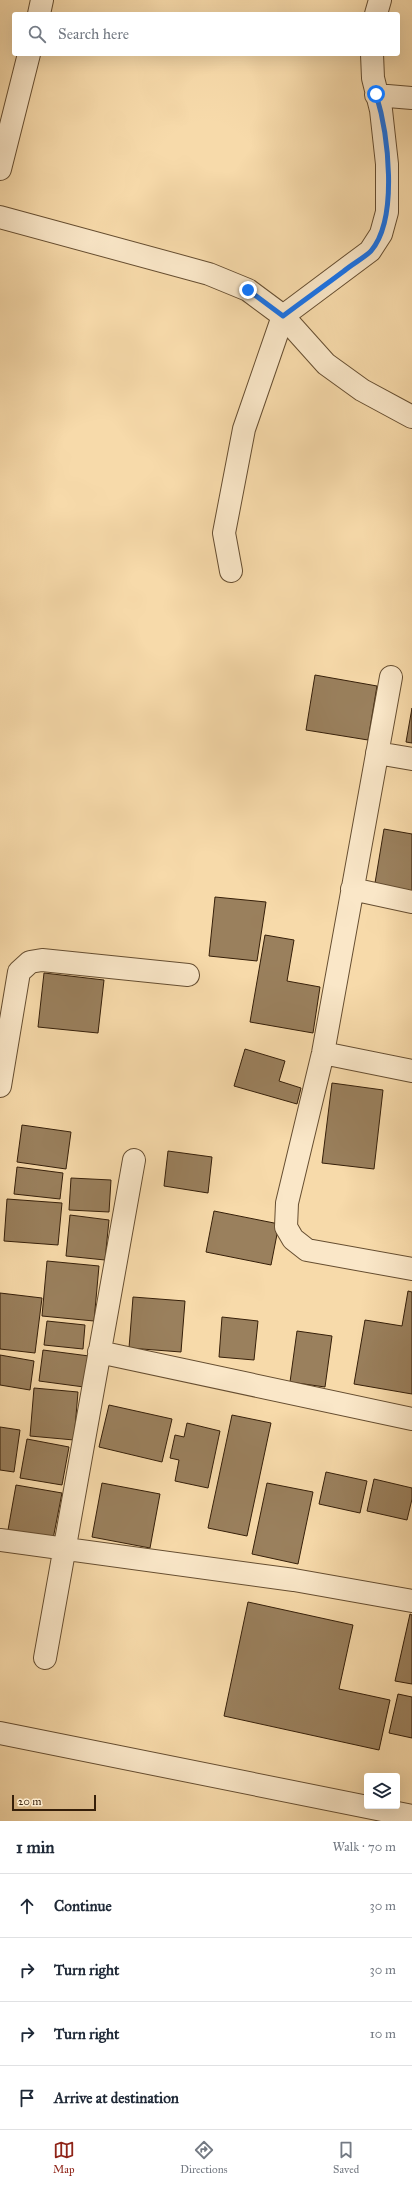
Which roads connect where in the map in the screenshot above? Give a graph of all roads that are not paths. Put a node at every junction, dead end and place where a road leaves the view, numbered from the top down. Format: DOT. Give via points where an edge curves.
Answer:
graph roads {
  1 [pos="42,0"];
  2 [pos="380,0"];
  3 [pos="39,12"];
  4 [pos="377,12"];
  5 [pos="28,56"];
  6 [pos="372,56"];
  7 [pos="376,94"];
  8 [pos="412,98"];
  9 [pos="0,169"];
  10 [pos="0,217"];
  11 [pos="283,316"];
  12 [pos="412,417"];
  13 [pos="231,571"];
  14 [pos="391,677"];
  15 [pos="377,753"];
  16 [pos="412,759"];
  17 [pos="352,889"];
  18 [pos="412,902"];
  19 [pos="188,975"];
  20 [pos="323,1053"];
  21 [pos="412,1072"];
  22 [pos="0,1086"];
  23 [pos="134,1160"];
  24 [pos="412,1270"];
  25 [pos="99,1352"];
  26 [pos="412,1419"];
  27 [pos="0,1540"];
  28 [pos="63,1548"];
  29 [pos="412,1601"];
  30 [pos="45,1658"];
  31 [pos="0,1733"];
  32 [pos="412,1816"];
  1 -- 3 [label="street"];
  2 -- 4 [label="street"];
  5 -- 9 [label="street"];
  6 -- 7 [label="street"];
  7 -- 8 [label="street"];
  7 -- 11 [label="street" via="381,110 387,164 387,212 381,234 370,251"];
  10 -- 11 [label="street" via="209,274 248,290"];
  11 -- 12 [label="street" via="326,364 362,390"];
  11 -- 13 [label="street" via="244,429 224,533"];
  14 -- 15 [label="street"];
  15 -- 16 [label="street"];
  15 -- 17 [label="street"];
  17 -- 18 [label="street"];
  17 -- 20 [label="street"];
  19 -- 22 [label="street" via="42,960 30,962 19,972"];
  20 -- 21 [label="street"];
  20 -- 24 [label="street" via="286,1203 286,1227 292,1239 307,1250"];
  23 -- 25 [label="street"];
  25 -- 26 [label="street"];
  25 -- 28 [label="street"];
  27 -- 28 [label="street"];
  28 -- 29 [label="street" via="294,1580"];
  28 -- 30 [label="street"];
  31 -- 32 [label="street"];
}
